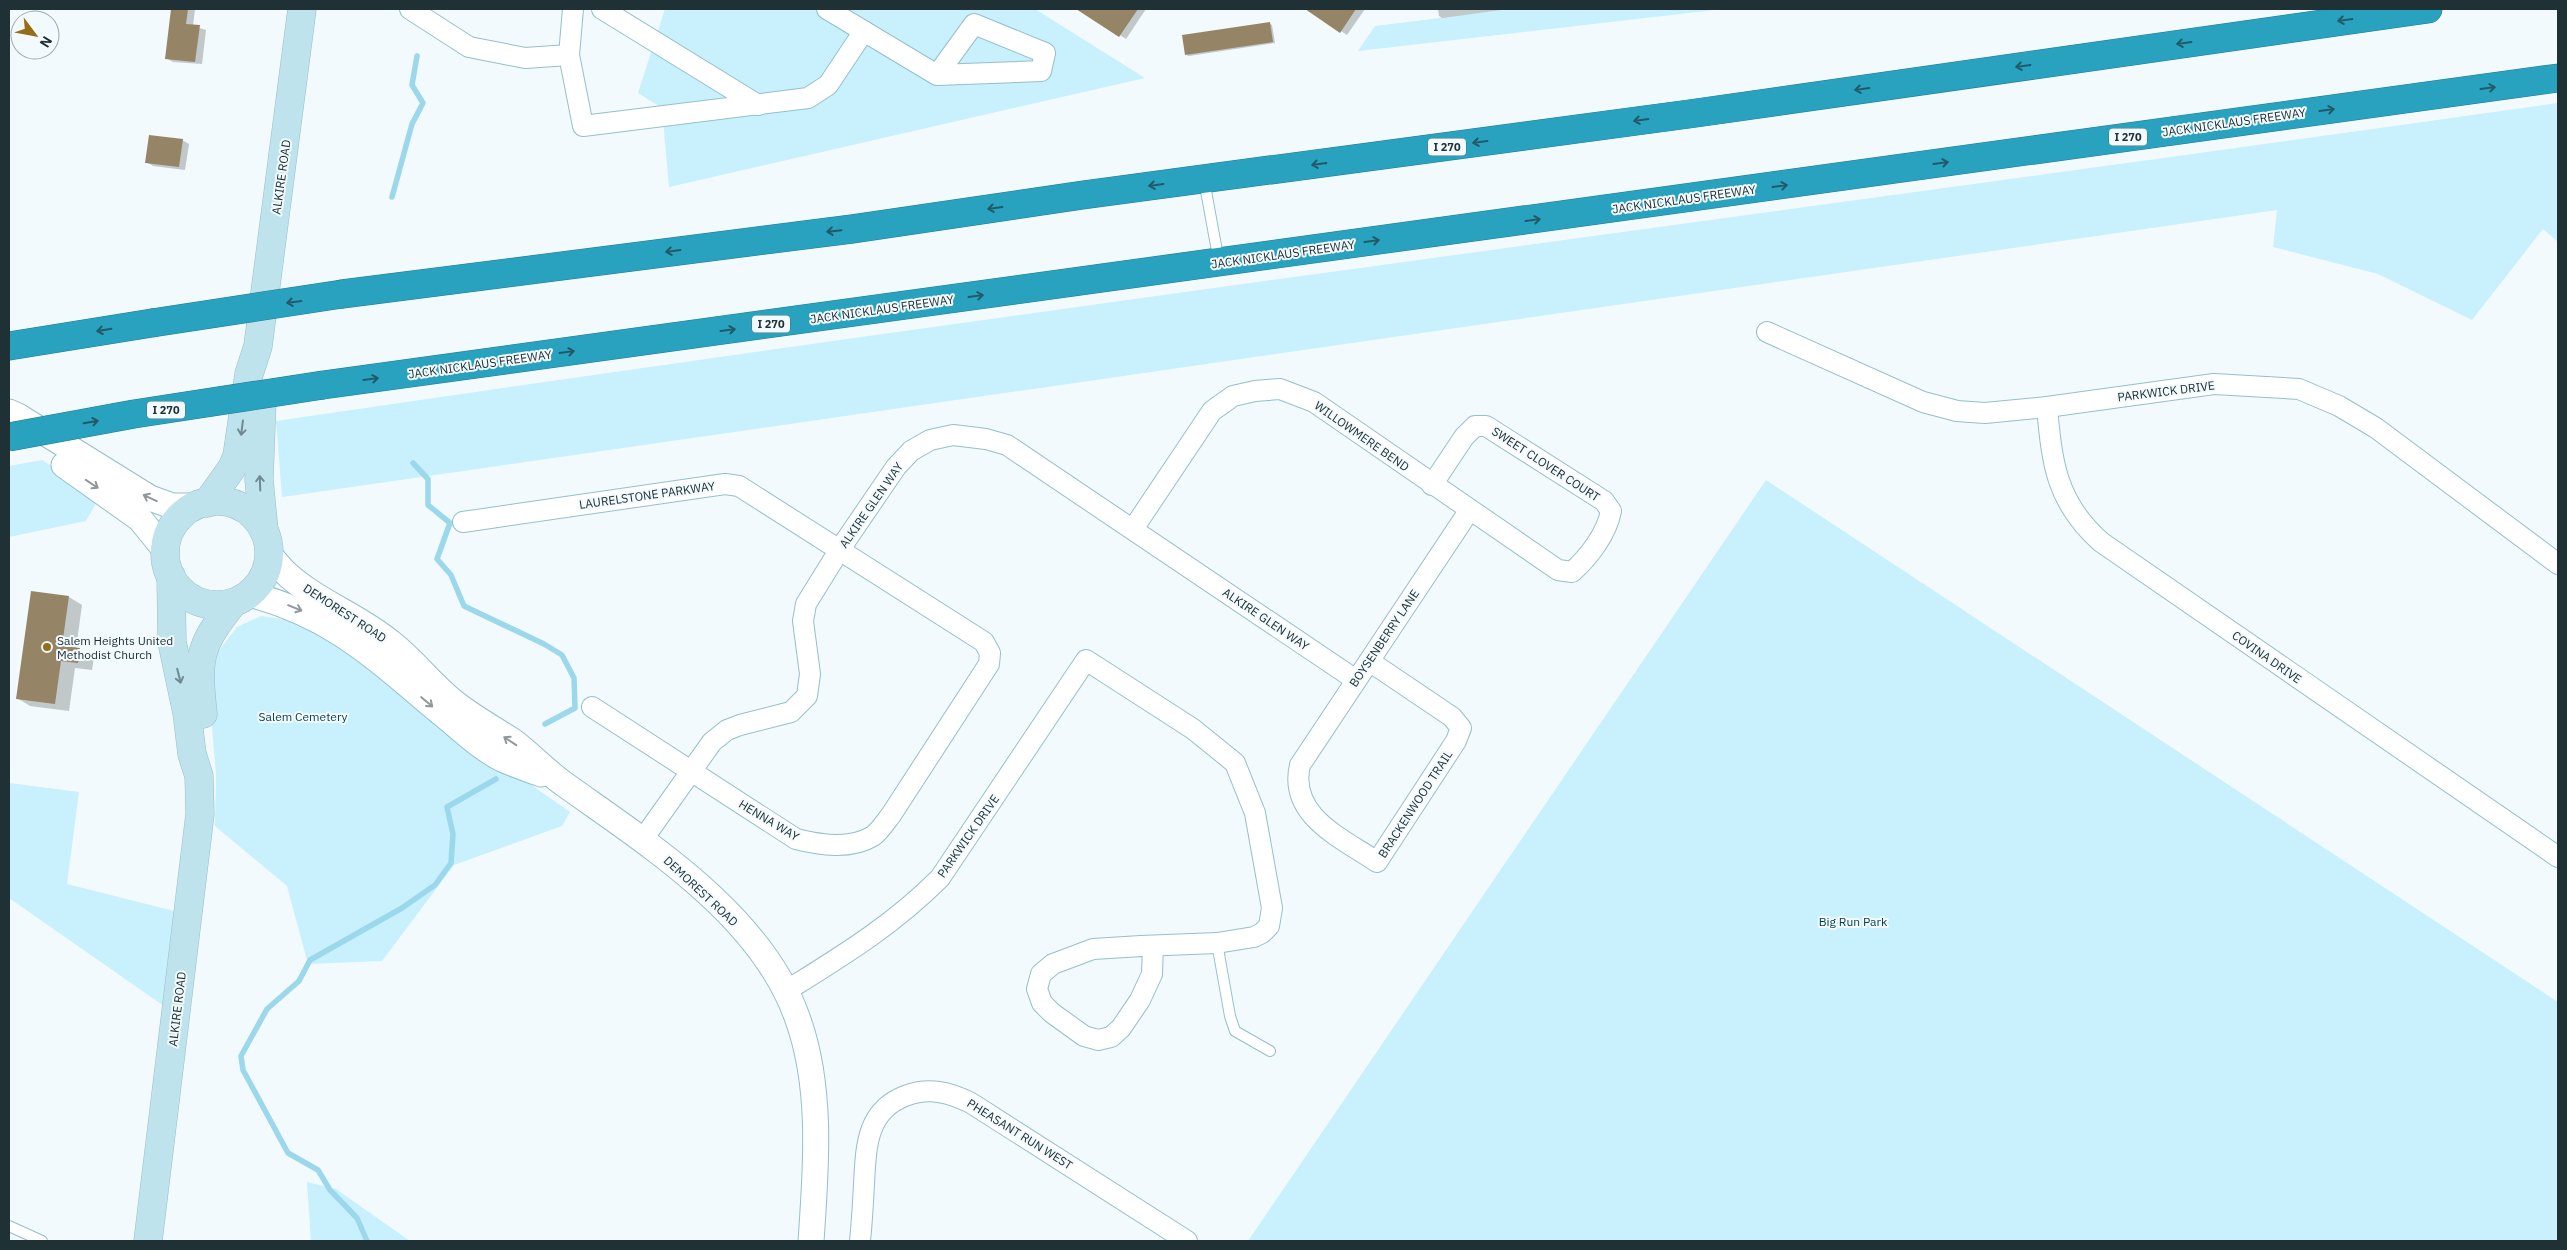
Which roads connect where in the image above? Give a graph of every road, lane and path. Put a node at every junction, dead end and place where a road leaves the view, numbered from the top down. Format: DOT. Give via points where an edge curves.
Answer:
graph roads {
  1 [pos="302,9"];
  2 [pos="410,9"];
  3 [pos="573,9"];
  4 [pos="602,9"];
  5 [pos="827,9"];
  6 [pos="2428,9"];
  7 [pos="864,32"];
  8 [pos="570,55"];
  9 [pos="936,75"];
  10 [pos="2558,78"];
  11 [pos="758,104"];
  12 [pos="1204,179"];
  13 [pos="1220,262"];
  14 [pos="1767,332"];
  15 [pos="20,344"];
  16 [pos="258,346"];
  17 [pos="2047,407"];
  18 [pos="9,412"];
  19 [pos="9,427"];
  20 [pos="9,437"];
  21 [pos="1432,485"];
  22 [pos="202,504"];
  23 [pos="1470,510"];
  24 [pos="462,522"];
  25 [pos="1133,529"];
  26 [pos="267,543"];
  27 [pos="840,549"];
  28 [pos="168,563"];
  29 [pos="2558,564"];
  30 [pos="241,598"];
  31 [pos="990,653"];
  32 [pos="1369,661"];
  33 [pos="1356,680"];
  34 [pos="592,707"];
  35 [pos="1300,765"];
  36 [pos="690,771"];
  37 [pos="199,776"];
  38 [pos="562,782"];
  39 [pos="643,839"];
  40 [pos="2558,857"];
  41 [pos="1217,943"];
  42 [pos="1153,946"];
  43 [pos="786,991"];
  44 [pos="1270,1051"];
  45 [pos="9,1226"];
  46 [pos="42,1241"];
  47 [pos="148,1241"];
  48 [pos="812,1241"];
  49 [pos="860,1241"];
  50 [pos="1187,1241"];
  1 -- 16 [label="main road, ALKIRE ROAD"];
  2 -- 8 [label="street" via="469,47 525,58"];
  3 -- 8 [label="street"];
  4 -- 11 [label="street"];
  5 -- 7 [label="street"];
  6 -- 12 [label="highway, I 270, one-way"];
  7 -- 9 [label="street"];
  7 -- 11 [label="street" via="828,85 808,98"];
  8 -- 11 [label="street" via="583,126"];
  9 -- 9 [label="street" via="974,24 1045,53 1041,71"];
  13 -- 10 [label="highway, JACK NICKLAUS FREEWAY / I 270, one-way"];
  12 -- 13 [label="lane"];
  12 -- 15 [label="highway, I 270, one-way, bridge" via="852,229 342,294"];
  20 -- 13 [label="highway, JACK NICKLAUS FREEWAY / I 270, one-way, bridge" via="134,414 323,386"];
  14 -- 17 [label="street, PARKWICK DRIVE" via="1923,402 1957,411 1984,413"];
  16 -- 22 [label="main road, ALKIRE ROAD, one-way" via="249,374 237,456 232,468"];
  26 -- 16 [label="main road, ALKIRE ROAD, one-way" via="259,480 263,373"];
  17 -- 29 [label="street, PARKWICK DRIVE" via="2214,384 2299,389 2340,406 2376,428"];
  17 -- 40 [label="street, COVINA DRIVE" via="2050,447 2060,489 2089,532"];
  22 -- 18 [label="street, one-way" via="172,506 150,498"];
  19 -- 28 [label="street, one-way" via="130,510 145,523"];
  21 -- 23 [label="street, WILLOWMERE BEND"];
  21 -- 23 [label="street, SWEET CLOVER COURT" via="1464,438 1475,426 1486,426 1604,500 1611,511 1609,524 1583,562 1572,572 1558,570"];
  21 -- 25 [label="street, WILLOWMERE BEND" via="1314,402 1280,389 1255,390 1233,396 1212,411"];
  22 -- 26 [label="main road" via="228,502 242,508 255,517"];
  22 -- 28 [label="main road" via="184,514 174,526"];
  23 -- 32 [label="street, BOYSENBERRY LANE"];
  24 -- 27 [label="street, LAURELSTONE PARKWAY" via="725,484 739,486"];
  25 -- 27 [label="street, ALKIRE GLEN WAY" via="1007,445 953,435 930,440 910,451"];
  25 -- 33 [label="street, ALKIRE GLEN WAY"];
  26 -- 30 [label="main road" via="263,578"];
  38 -- 26 [label="street, DEMOREST ROAD, one-way" via="514,743 458,706 389,640 295,581"];
  27 -- 31 [label="street, LAURELSTONE PARKWAY" via="984,642"];
  27 -- 36 [label="street, ALKIRE GLEN WAY" via="806,604 803,621 810,674 807,696 791,712 727,730 712,742"];
  28 -- 30 [label="main road" via="179,588 195,600 214,605"];
  28 -- 37 [label="main road, ALKIRE ROAD, one-way" via="172,642 192,754"];
  30 -- 37 [label="main road, ALKIRE ROAD" via="208,636 200,658 207,748"];
  30 -- 38 [label="street, DEMOREST ROAD, one-way" via="299,609 323,622 376,657 501,758"];
  31 -- 36 [label="street, HENNA WAY" via="989,664 891,815 874,835 856,842 833,845 814,844 796,838"];
  32 -- 33 [label="street, BOYSENBERRY LANE"];
  32 -- 35 [label="street, BRACKENWOOD TRAIL" via="1452,717 1461,728 1456,741 1377,862 1312,818 1302,801 1296,780"];
  33 -- 35 [label="street, BOYSENBERRY LANE"];
  34 -- 36 [label="street, HENNA WAY"];
  36 -- 39 [label="street, ALKIRE GLEN WAY"];
  37 -- 47 [label="main road, ALKIRE ROAD" via="199,826"];
  38 -- 39 [label="street, DEMOREST ROAD"];
  39 -- 43 [label="street, DEMOREST ROAD" via="723,909 768,961"];
  41 -- 42 [label="street"];
  41 -- 43 [label="street, PARKWICK DRIVE" via="1262,933 1269,926 1272,908 1255,813 1234,763 1193,729 1086,660 940,878 912,906 874,936"];
  41 -- 44 [label="lane" via="1235,1031"];
  42 -- 42 [label="street" via="1152,974 1140,1000 1111,1037 1098,1040 1084,1036 1042,1003 1037,989 1041,974 1052,964 1093,949"];
  43 -- 48 [label="street, DEMOREST ROAD" via="802,1033 813,1093"];
  45 -- 46 [label="lane"];
  49 -- 50 [label="street, PHEASANT RUN WEST" via="866,1146 873,1125 886,1107 900,1098 929,1091 943,1092 971,1103"];
}
